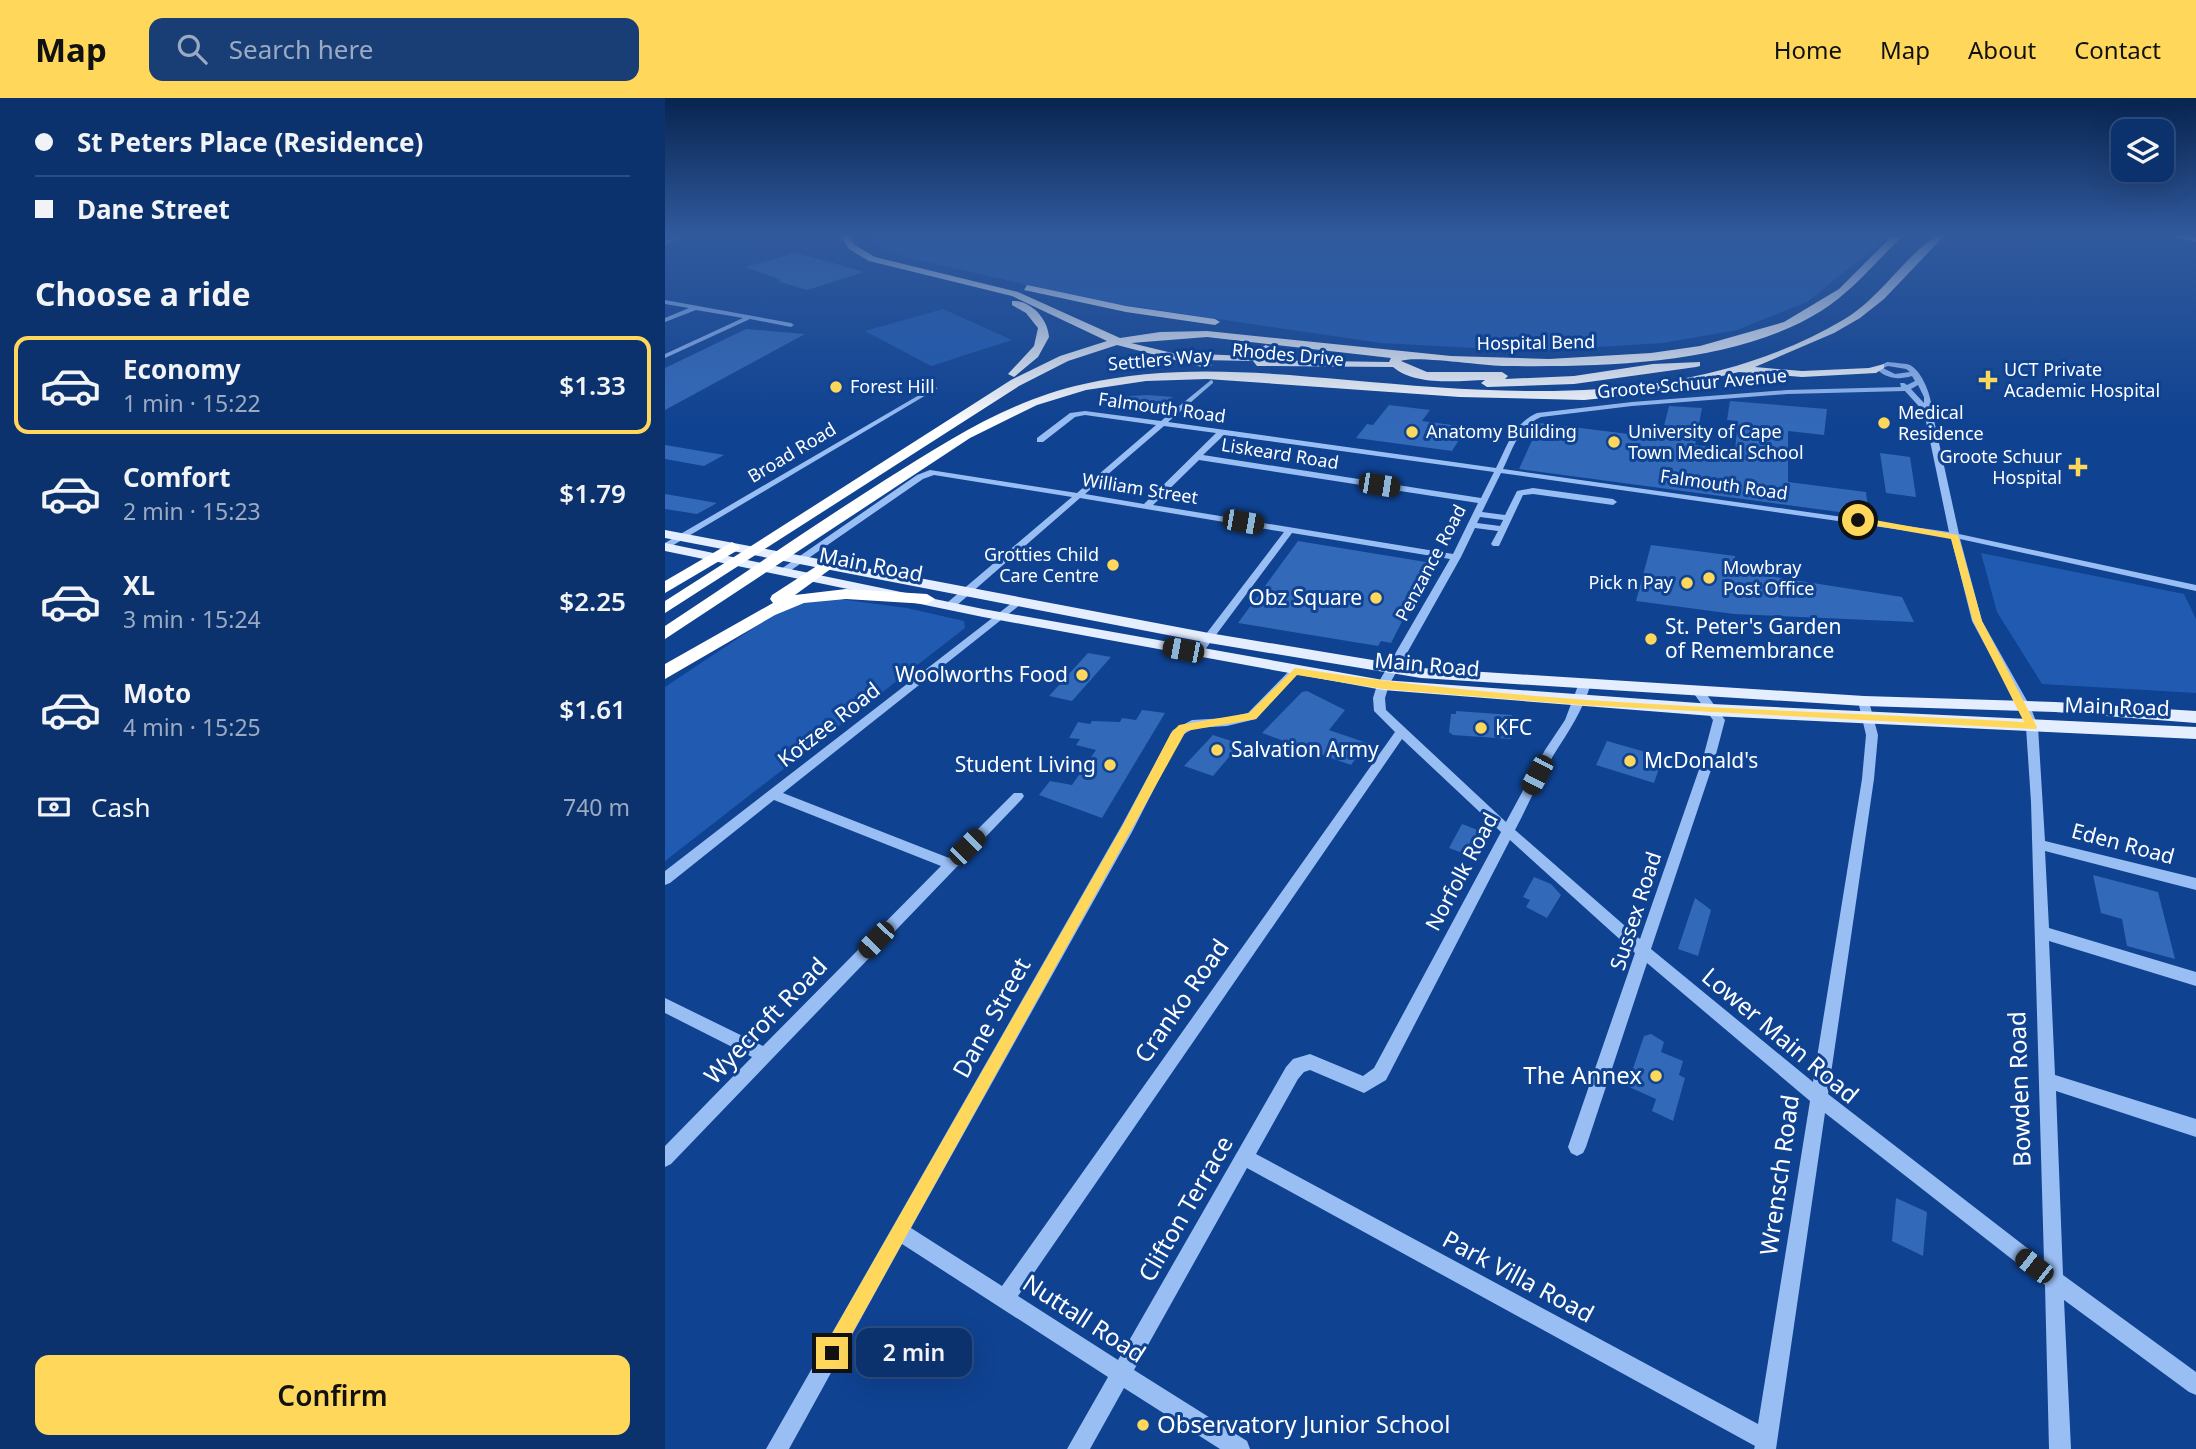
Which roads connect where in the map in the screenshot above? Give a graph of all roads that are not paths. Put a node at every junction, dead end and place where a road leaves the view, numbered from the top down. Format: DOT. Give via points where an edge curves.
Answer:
graph roads {
  1 [pos="1009,299"];
  2 [pos="1027,299"];
  3 [pos="1049,299"];
  4 [pos="1079,299"];
  5 [pos="1831,299"];
  6 [pos="1867,299"];
  7 [pos="1875,299"];
  8 [pos="665,302"];
  9 [pos="695,307"];
  10 [pos="748,317"];
  11 [pos="665,320"];
  12 [pos="791,325"];
  13 [pos="1733,341"];
  14 [pos="1348,347"];
  15 [pos="666,355"];
  16 [pos="1201,357"];
  17 [pos="1185,361"];
  18 [pos="1341,364"];
  19 [pos="1697,364"];
  20 [pos="1670,366"];
  21 [pos="1724,371"];
  22 [pos="1887,372"];
  23 [pos="1914,373"];
  24 [pos="1672,381"];
  25 [pos="1211,382"];
  26 [pos="1919,382"];
  27 [pos="935,388"];
  28 [pos="1906,388"];
  29 [pos="1928,411"];
  30 [pos="967,414"];
  31 [pos="1162,424"];
  32 [pos="1221,432"];
  33 [pos="1040,440"];
  34 [pos="1196,457"];
  35 [pos="1498,472"];
  36 [pos="1079,495"];
  37 [pos="1484,501"];
  38 [pos="1613,502"];
  39 [pos="852,506"];
  40 [pos="1147,506"];
  41 [pos="1477,514"];
  42 [pos="1507,518"];
  43 [pos="1472,525"];
  44 [pos="1291,529"];
  45 [pos="1502,529"];
  46 [pos="665,534"];
  47 [pos="681,537"];
  48 [pos="1955,537"];
  49 [pos="1496,544"];
  50 [pos="665,547"];
  51 [pos="727,553"];
  52 [pos="1457,557"];
  53 [pos="796,559"];
  54 [pos="826,565"];
  55 [pos="780,570"];
  56 [pos="811,576"];
  57 [pos="919,583"];
  58 [pos="665,588"];
  59 [pos="2196,588"];
  60 [pos="965,592"];
  61 [pos="903,595"];
  62 [pos="927,599"];
  63 [pos="1017,602"];
  64 [pos="951,604"];
  65 [pos="665,608"];
  66 [pos="1000,615"];
  67 [pos="665,634"];
  68 [pos="1209,638"];
  69 [pos="1197,653"];
  70 [pos="692,655"];
  71 [pos="1393,669"];
  72 [pos="1295,671"];
  73 [pos="665,673"];
  74 [pos="1585,683"];
  75 [pos="1383,685"];
  76 [pos="1647,687"];
  77 [pos="1699,691"];
  78 [pos="1782,696"];
  79 [pos="1581,702"];
  80 [pos="1649,706"];
  81 [pos="2025,708"];
  82 [pos="1867,709"];
  83 [pos="1712,710"];
  84 [pos="1786,714"];
  85 [pos="2196,717"];
  86 [pos="2032,727"];
  87 [pos="1401,732"];
  88 [pos="2196,733"];
  89 [pos="772,794"];
  90 [pos="1018,796"];
  91 [pos="1508,831"];
  92 [pos="2038,844"];
  93 [pos="950,864"];
  94 [pos="665,879"];
  95 [pos="2196,884"];
  96 [pos="2041,932"];
  97 [pos="1644,952"];
  98 [pos="2196,979"];
  99 [pos="665,1005"];
  100 [pos="765,1055"];
  101 [pos="2046,1080"];
  102 [pos="1374,1081"];
  103 [pos="1818,1098"];
  104 [pos="2196,1128"];
  105 [pos="1577,1147"];
  106 [pos="665,1158"];
  107 [pos="1246,1158"];
  108 [pos="900,1232"];
  109 [pos="2055,1283"];
  110 [pos="1005,1299"];
  111 [pos="1121,1374"];
  112 [pos="2196,1385"];
  113 [pos="1766,1444"];
  114 [pos="777,1449"];
  115 [pos="1078,1449"];
  116 [pos="1240,1449"];
  117 [pos="2060,1449"];
  1 -- 30 [label="highway" via="1035,314 1044,328 1044,340 1032,358"];
  2 -- 17 [label="highway, Rhodes Drive" via="1109,337"];
  3 -- 16 [label="highway" via="1165,350"];
  4 -- 14 [label="highway, Rhodes Drive" via="1319,338"];
  5 -- 13 [label="highway, Hospital Bend" via="1788,324"];
  6 -- 24 [label="highway" via="1827,327 1781,348"];
  7 -- 21 [label="highway" via="1862,312 1797,347"];
  8 -- 9 [label="street"];
  9 -- 10 [label="street"];
  9 -- 11 [label="street"];
  10 -- 12 [label="street"];
  10 -- 15 [label="street"];
  13 -- 14 [label="highway, Hospital Bend" via="1643,356 1537,363 1433,358"];
  13 -- 18 [label="highway" via="1684,356 1590,366"];
  13 -- 20 [label="highway" via="1707,339 1544,353 1438,347 1408,351 1394,361 1406,372 1449,376 1555,376"];
  14 -- 30 [label="highway, Settlers Way" via="1227,332 1135,339 1041,368"];
  16 -- 18 [label="highway"];
  16 -- 39 [label="highway" via="1243,359 1266,348 1252,340 1198,337 1138,344 1085,359 963,428"];
  17 -- 20 [label="highway" via="1483,383 1574,380"];
  17 -- 24 [label="highway, Rhodes Drive" via="1504,391 1590,390"];
  18 -- 19 [label="highway" via="1534,372"];
  19 -- 20 [label="highway"];
  19 -- 22 [label="highway" via="1784,374"];
  21 -- 24 [label="highway"];
  21 -- 39 [label="highway, Settlers Way" via="1647,391 1560,399 1222,374 1125,380 1060,393 990,420"];
  22 -- 23 [label="street"];
  22 -- 23 [label="street" via="1902,365"];
  22 -- 28 [label="street"];
  23 -- 26 [label="street, Bowden Road"];
  25 -- 31 [label="street"];
  26 -- 28 [label="street, Groote Schuur Avenue"];
  26 -- 29 [label="street, Bowden Road" via="1928,397"];
  27 -- 47 [label="street, Broad Road"];
  28 -- 29 [label="street"];
  28 -- 35 [label="street, Groote Schuur Avenue" via="1712,396 1555,412 1528,420 1519,429"];
  29 -- 48 [label="street, Bowden Road"];
  30 -- 65 [label="highway, Settlers Way"];
  31 -- 32 [label="street, Falmouth Road"];
  31 -- 33 [label="street, Falmouth Road" via="1077,414"];
  31 -- 36 [label="street"];
  32 -- 34 [label="street, Liskeard Road"];
  32 -- 35 [label="street, Falmouth Road"];
  34 -- 37 [label="street, Liskeard Road"];
  34 -- 40 [label="street, Liskeard Road"];
  35 -- 37 [label="street, Penzance Road"];
  35 -- 48 [label="street, Falmouth Road"];
  36 -- 40 [label="street, William Street"];
  36 -- 53 [label="street, William Street" via="944,473 921,477"];
  36 -- 60 [label="street"];
  37 -- 41 [label="street, Penzance Road"];
  38 -- 42 [label="street" via="1526,491 1517,496"];
  39 -- 67 [label="highway, Settlers Way"];
  40 -- 44 [label="street, William Street"];
  41 -- 42 [label="street"];
  41 -- 43 [label="street, Penzance Road"];
  42 -- 45 [label="street"];
  43 -- 45 [label="street"];
  43 -- 52 [label="street, Penzance Road"];
  44 -- 52 [label="street, William Street"];
  44 -- 68 [label="street"];
  45 -- 49 [label="street"];
  46 -- 47 [label="main road, Main Road"];
  47 -- 50 [label="street, Broad Road"];
  47 -- 51 [label="main road, Main Road"];
  48 -- 59 [label="street, Falmouth Road"];
  48 -- 81 [label="street, Bowden Road" via="1977,621"];
  50 -- 51 [label="main road, Main Road"];
  51 -- 53 [label="main road, Main Road"];
  51 -- 55 [label="main road, Main Road"];
  51 -- 58 [label="highway"];
  52 -- 71 [label="street, Penzance Road"];
  53 -- 54 [label="main road, Main Road"];
  53 -- 55 [label="street"];
  54 -- 56 [label="highway"];
  54 -- 57 [label="main road, Main Road"];
  55 -- 56 [label="main road, Main Road"];
  56 -- 61 [label="main road, Main Road"];
  56 -- 70 [label="highway"];
  57 -- 60 [label="main road, Main Road"];
  57 -- 61 [label="main road"];
  60 -- 63 [label="main road, Main Road"];
  60 -- 64 [label="street"];
  61 -- 62 [label="main road, Main Road"];
  62 -- 64 [label="main road, Main Road"];
  62 -- 70 [label="highway" via="847,593 800,598 776,606"];
  63 -- 66 [label="street, Kotzee Road"];
  63 -- 68 [label="main road, Main Road"];
  64 -- 66 [label="main road, Main Road"];
  66 -- 69 [label="main road, Main Road"];
  66 -- 89 [label="street, Kotzee Road"];
  68 -- 69 [label="street"];
  68 -- 71 [label="main road, Main Road"];
  69 -- 72 [label="main road, Main Road"];
  70 -- 73 [label="highway"];
  71 -- 74 [label="main road, Main Road"];
  71 -- 75 [label="street"];
  72 -- 75 [label="main road, Main Road"];
  72 -- 108 [label="street, Dane Street" via="1252,716 1192,724 1177,733"];
  74 -- 76 [label="main road, Main Road"];
  74 -- 79 [label="street, Norfolk Road"];
  75 -- 79 [label="main road, Main Road"];
  75 -- 87 [label="street, Lower Main Road" via="1380,711"];
  76 -- 77 [label="main road, Main Road"];
  76 -- 80 [label="main road"];
  77 -- 78 [label="main road, Main Road"];
  77 -- 83 [label="street"];
  78 -- 82 [label="main road, Main Road"];
  78 -- 84 [label="main road"];
  79 -- 80 [label="main road, Main Road"];
  79 -- 91 [label="street, Norfolk Road"];
  80 -- 83 [label="main road, Main Road"];
  81 -- 82 [label="main road, Main Road"];
  81 -- 85 [label="main road, Main Road"];
  81 -- 86 [label="street, Bowden Road"];
  82 -- 84 [label="main road, Main Road"];
  82 -- 86 [label="main road, Main Road"];
  82 -- 103 [label="street, Wrensch Road" via="1873,735 1868,779"];
  83 -- 84 [label="main road, Main Road"];
  83 -- 97 [label="street, Sussex Road" via="1719,720 1709,758"];
  86 -- 88 [label="main road, Main Road"];
  86 -- 92 [label="street, Bowden Road"];
  87 -- 91 [label="street, Lower Main Road"];
  87 -- 110 [label="street, Cranko Road"];
  89 -- 93 [label="street"];
  89 -- 94 [label="street, Kotzee Road"];
  90 -- 93 [label="street, Wyecroft Road"];
  91 -- 97 [label="street, Lower Main Road"];
  91 -- 102 [label="street, Norfolk Road"];
  92 -- 95 [label="street, Eden Road"];
  92 -- 96 [label="street, Bowden Road"];
  93 -- 100 [label="street, Wyecroft Road"];
  96 -- 98 [label="street"];
  96 -- 101 [label="street, Bowden Road"];
  97 -- 103 [label="street, Lower Main Road"];
  97 -- 105 [label="street, Sussex Road"];
  99 -- 100 [label="street"];
  100 -- 106 [label="street, Wyecroft Road"];
  101 -- 104 [label="street"];
  101 -- 109 [label="street, Bowden Road"];
  102 -- 107 [label="street, Clifton Terrace" via="1355,1083 1310,1062 1299,1065"];
  103 -- 109 [label="street, Lower Main Road"];
  103 -- 113 [label="street, Wrensch Road"];
  107 -- 111 [label="street, Clifton Terrace"];
  107 -- 113 [label="street, Park Villa Road"];
  108 -- 110 [label="street, Nuttall Road"];
  108 -- 114 [label="street, Dane Street"];
  109 -- 112 [label="street, Lower Main Road"];
  109 -- 117 [label="street, Bowden Road"];
  110 -- 111 [label="street, Nuttall Road"];
  111 -- 115 [label="street, Clifton Terrace"];
  111 -- 116 [label="street, Nuttall Road"];
}
